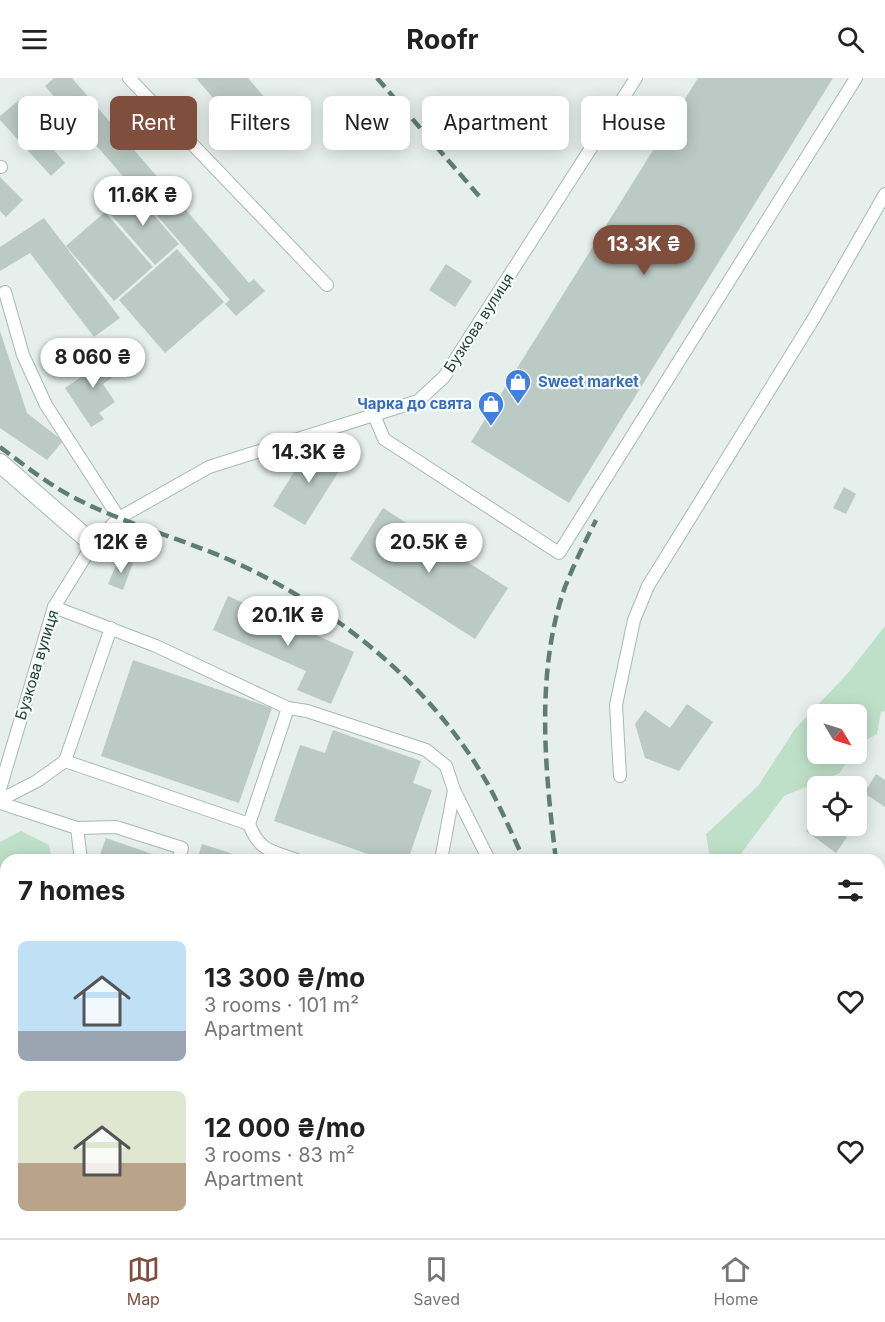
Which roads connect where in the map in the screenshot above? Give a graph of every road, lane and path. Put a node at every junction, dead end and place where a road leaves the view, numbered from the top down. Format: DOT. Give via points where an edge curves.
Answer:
graph roads {
  1 [pos="129,78"];
  2 [pos="636,78"];
  3 [pos="856,78"];
  4 [pos="885,194"];
  5 [pos="327,285"];
  6 [pos="5,292"];
  7 [pos="374,415"];
  8 [pos="0,464"];
  9 [pos="119,518"];
  10 [pos="93,544"];
  11 [pos="54,607"];
  12 [pos="111,628"];
  13 [pos="288,708"];
  14 [pos="65,761"];
  15 [pos="620,776"];
  16 [pos="0,789"];
  17 [pos="454,790"];
  18 [pos="0,801"];
  19 [pos="249,824"];
  20 [pos="77,828"];
  21 [pos="80,854"];
  22 [pos="180,854"];
  23 [pos="280,854"];
  24 [pos="442,854"];
  25 [pos="486,854"];
  1 -- 5 [label="lane"];
  2 -- 7 [label="lane, Бузкова вулиця" via="444,377 418,400"];
  3 -- 7 [label="lane" via="559,553 384,439"];
  4 -- 15 [label="lane" via="814,318 648,585 634,620 616,705"];
  6 -- 9 [label="lane" via="23,355 46,405"];
  7 -- 9 [label="lane, Бузкова вулиця" via="209,467"];
  8 -- 10 [label="street"];
  9 -- 10 [label="lane, Бузкова вулиця"];
  10 -- 11 [label="lane, Бузкова вулиця"];
  11 -- 12 [label="lane"];
  11 -- 16 [label="lane, Бузкова вулиця"];
  12 -- 13 [label="lane" via="156,645"];
  12 -- 14 [label="lane"];
  13 -- 17 [label="lane" via="426,750 446,766"];
  13 -- 19 [label="lane"];
  14 -- 18 [label="lane"];
  14 -- 19 [label="lane"];
  17 -- 24 [label="lane"];
  17 -- 25 [label="lane"];
  18 -- 20 [label="lane"];
  19 -- 23 [label="lane" via="263,848"];
  20 -- 21 [label="lane"];
  20 -- 22 [label="lane" via="116,827 182,848"];
}
